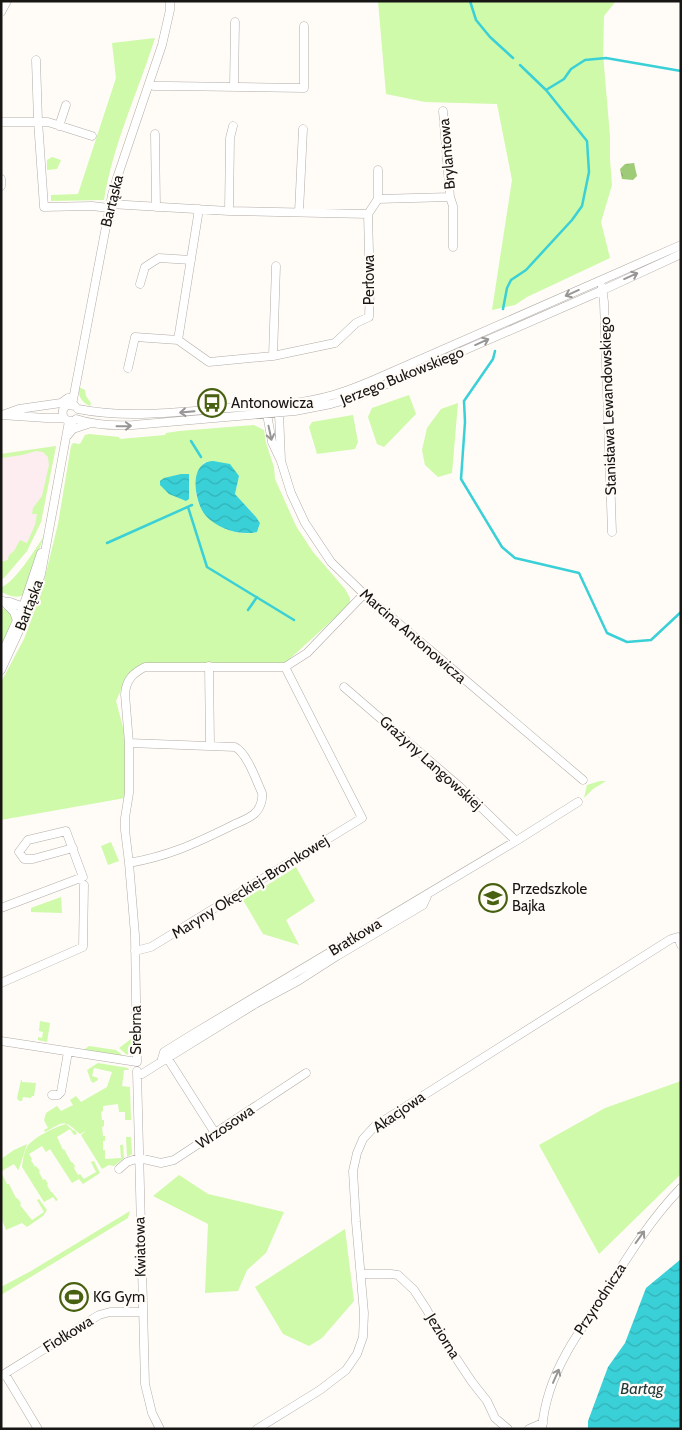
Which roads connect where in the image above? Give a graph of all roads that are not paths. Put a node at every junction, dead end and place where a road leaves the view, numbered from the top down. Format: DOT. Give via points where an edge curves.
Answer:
graph roads {
  1 [pos="6,1"];
  2 [pos="170,1"];
  3 [pos="1,12"];
  4 [pos="235,22"];
  5 [pos="304,26"];
  6 [pos="36,60"];
  7 [pos="149,84"];
  8 [pos="234,87"];
  9 [pos="66,105"];
  10 [pos="444,111"];
  11 [pos="38,121"];
  12 [pos="1,122"];
  13 [pos="59,126"];
  14 [pos="233,126"];
  15 [pos="303,129"];
  16 [pos="155,134"];
  17 [pos="92,136"];
  18 [pos="378,170"];
  19 [pos="1,179"];
  20 [pos="1,186"];
  21 [pos="450,197"];
  22 [pos="378,199"];
  23 [pos="110,206"];
  24 [pos="156,206"];
  25 [pos="198,209"];
  26 [pos="229,211"];
  27 [pos="299,212"];
  28 [pos="368,214"];
  29 [pos="681,245"];
  30 [pos="453,246"];
  31 [pos="681,254"];
  32 [pos="191,260"];
  33 [pos="276,266"];
  34 [pos="599,281"];
  35 [pos="140,284"];
  36 [pos="603,290"];
  37 [pos="178,340"];
  38 [pos="273,356"];
  39 [pos="128,368"];
  40 [pos="74,391"];
  41 [pos="272,405"];
  42 [pos="47,406"];
  43 [pos="72,406"];
  44 [pos="92,412"];
  45 [pos="279,413"];
  46 [pos="267,414"];
  47 [pos="1,415"];
  48 [pos="46,418"];
  49 [pos="69,419"];
  50 [pos="90,424"];
  51 [pos="66,438"];
  52 [pos="281,462"];
  53 [pos="612,532"];
  54 [pos="364,594"];
  55 [pos="2,601"];
  56 [pos="26,608"];
  57 [pos="17,621"];
  58 [pos="1,656"];
  59 [pos="209,666"];
  60 [pos="285,667"];
  61 [pos="1,670"];
  62 [pos="344,687"];
  63 [pos="129,743"];
  64 [pos="210,745"];
  65 [pos="582,780"];
  66 [pos="578,802"];
  67 [pos="516,841"];
  68 [pos="72,848"];
  69 [pos="129,863"];
  70 [pos="84,885"];
  71 [pos="1,908"];
  72 [pos="679,941"];
  73 [pos="135,951"];
  74 [pos="1,983"];
  75 [pos="1,1041"];
  76 [pos="68,1052"];
  77 [pos="164,1061"];
  78 [pos="137,1062"];
  79 [pos="306,1073"];
  80 [pos="137,1075"];
  81 [pos="52,1095"];
  82 [pos="216,1133"];
  83 [pos="138,1158"];
  84 [pos="119,1168"];
  85 [pos="681,1188"];
  86 [pos="361,1274"];
  87 [pos="142,1312"];
  88 [pos="3,1376"];
  89 [pos="542,1426"];
  90 [pos="38,1429"];
  91 [pos="160,1429"];
  92 [pos="257,1429"];
  93 [pos="508,1429"];
  94 [pos="530,1429"];
  1 -- 3 [label="street"];
  2 -- 7 [label="street, Bartąska" via="162,45"];
  4 -- 8 [label="street"];
  5 -- 8 [label="street" via="304,88"];
  6 -- 11 [label="street"];
  7 -- 8 [label="street"];
  7 -- 23 [label="street, Bartąska" via="116,178"];
  9 -- 13 [label="street"];
  10 -- 21 [label="street, Brylantowa"];
  11 -- 12 [label="street"];
  11 -- 13 [label="street"];
  11 -- 23 [label="street" via="44,207"];
  13 -- 17 [label="street"];
  14 -- 26 [label="street"];
  15 -- 27 [label="street"];
  16 -- 24 [label="street"];
  18 -- 22 [label="street"];
  19 -- 20 [label="street"];
  21 -- 22 [label="street, Brylantowa"];
  21 -- 30 [label="street, Brylantowa"];
  22 -- 28 [label="street"];
  23 -- 24 [label="street"];
  23 -- 40 [label="street, Bartąska"];
  24 -- 25 [label="street"];
  25 -- 26 [label="street"];
  25 -- 32 [label="street"];
  26 -- 27 [label="street"];
  27 -- 28 [label="street"];
  28 -- 38 [label="street, Perłowa" via="368,317 356,323 335,343"];
  29 -- 34 [label="street, Jerzego Bukowskiego"];
  36 -- 31 [label="street, Jerzego Bukowskiego, one-way"];
  32 -- 35 [label="street" via="159,258 145,267"];
  32 -- 37 [label="street"];
  33 -- 38 [label="street"];
  34 -- 36 [label="street, Stanisława Lewandowskiego"];
  34 -- 41 [label="street, Jerzego Bukowskiego, one-way" via="353,389 314,400"];
  45 -- 36 [label="street, Jerzego Bukowskiego, one-way" via="359,396"];
  36 -- 53 [label="street, Stanisława Lewandowskiego"];
  37 -- 38 [label="street, Perłowa" via="209,362"];
  37 -- 39 [label="street" via="135,337"];
  40 -- 42 [label="street" via="61,403"];
  40 -- 43 [label="street, Bartąska"];
  40 -- 44 [label="street" via="80,404"];
  41 -- 44 [label="street, Jerzego Bukowskiego, one-way" via="150,414"];
  41 -- 45 [label="street"];
  41 -- 46 [label="street"];
  42 -- 43 [label="street, Jerzego Bukowskiego"];
  42 -- 47 [label="street"];
  43 -- 44 [label="street, Jerzego Bukowskiego"];
  43 -- 49 [label="street" via="78,414"];
  43 -- 49 [label="street" via="62,410"];
  45 -- 46 [label="street, Jerzego Bukowskiego"];
  45 -- 52 [label="street, Marcina Antonowicza"];
  50 -- 46 [label="street, Jerzego Bukowskiego, one-way" via="133,426"];
  46 -- 52 [label="street, Marcina Antonowicza, one-way" via="272,442"];
  47 -- 48 [label="street, Jerzego Bukowskiego"];
  48 -- 49 [label="street, Jerzego Bukowskiego"];
  48 -- 51 [label="street" via="60,424"];
  49 -- 50 [label="street, Jerzego Bukowskiego"];
  49 -- 51 [label="street, Bartąska"];
  50 -- 51 [label="street" via="73,428"];
  51 -- 56 [label="street, Bartąska" via="48,537"];
  52 -- 54 [label="street, Marcina Antonowicza" via="305,522 331,562"];
  54 -- 60 [label="street" via="307,653"];
  54 -- 65 [label="street, Marcina Antonowicza"];
  55 -- 56 [label="street"];
  55 -- 57 [label="street" via="14,612"];
  56 -- 57 [label="street, Bartąska"];
  56 -- 61 [label="street, Bartąska"];
  57 -- 58 [label="street, Bartąska"];
  59 -- 60 [label="street"];
  59 -- 63 [label="street, Srebrna" via="145,667 133,674 126,687"];
  59 -- 64 [label="street"];
  60 -- 73 [label="street, Maryny Okęckiej-Bromkowej" via="362,818 151,947"];
  62 -- 67 [label="street, Grażyny Langowskiej" via="460,787"];
  63 -- 64 [label="street"];
  63 -- 69 [label="street, Srebrna" via="129,793 124,830"];
  64 -- 69 [label="street" via="239,749 262,793 258,810 192,845"];
  66 -- 67 [label="street"];
  67 -- 77 [label="street" via="428,894 423,905"];
  68 -- 68 [label="street" via="66,832 28,840 19,852 24,859 33,859"];
  68 -- 71 [label="street" via="83,877"];
  69 -- 73 [label="street, Srebrna"];
  70 -- 74 [label="street" via="83,947"];
  72 -- 86 [label="street, Akacjowa" via="670,938 375,1126 363,1139 353,1171"];
  73 -- 78 [label="street, Srebrna"];
  75 -- 76 [label="street, Srebrna"];
  76 -- 78 [label="street, Srebrna"];
  76 -- 81 [label="street" via="61,1092"];
  77 -- 80 [label="street"];
  77 -- 82 [label="street"];
  78 -- 80 [label="street, Kwiatowa"];
  79 -- 82 [label="street, Wrzosowa"];
  80 -- 83 [label="street, Kwiatowa"];
  82 -- 83 [label="street, Wrzosowa" via="174,1160 161,1163"];
  83 -- 84 [label="street"];
  83 -- 87 [label="street, Kwiatowa"];
  89 -- 85 [label="street, Przyrodnicza, one-way" via="552,1384 566,1353 636,1243"];
  86 -- 92 [label="street, Akacjowa" via="363,1336 346,1370"];
  86 -- 93 [label="street, Jeziorna" via="398,1275 414,1290 495,1418"];
  87 -- 88 [label="street, Fiołkowa" via="99,1315"];
  87 -- 91 [label="street, Kwiatowa" via="145,1384 152,1413"];
  88 -- 90 [label="street"];
  89 -- 94 [label="street"];
}
